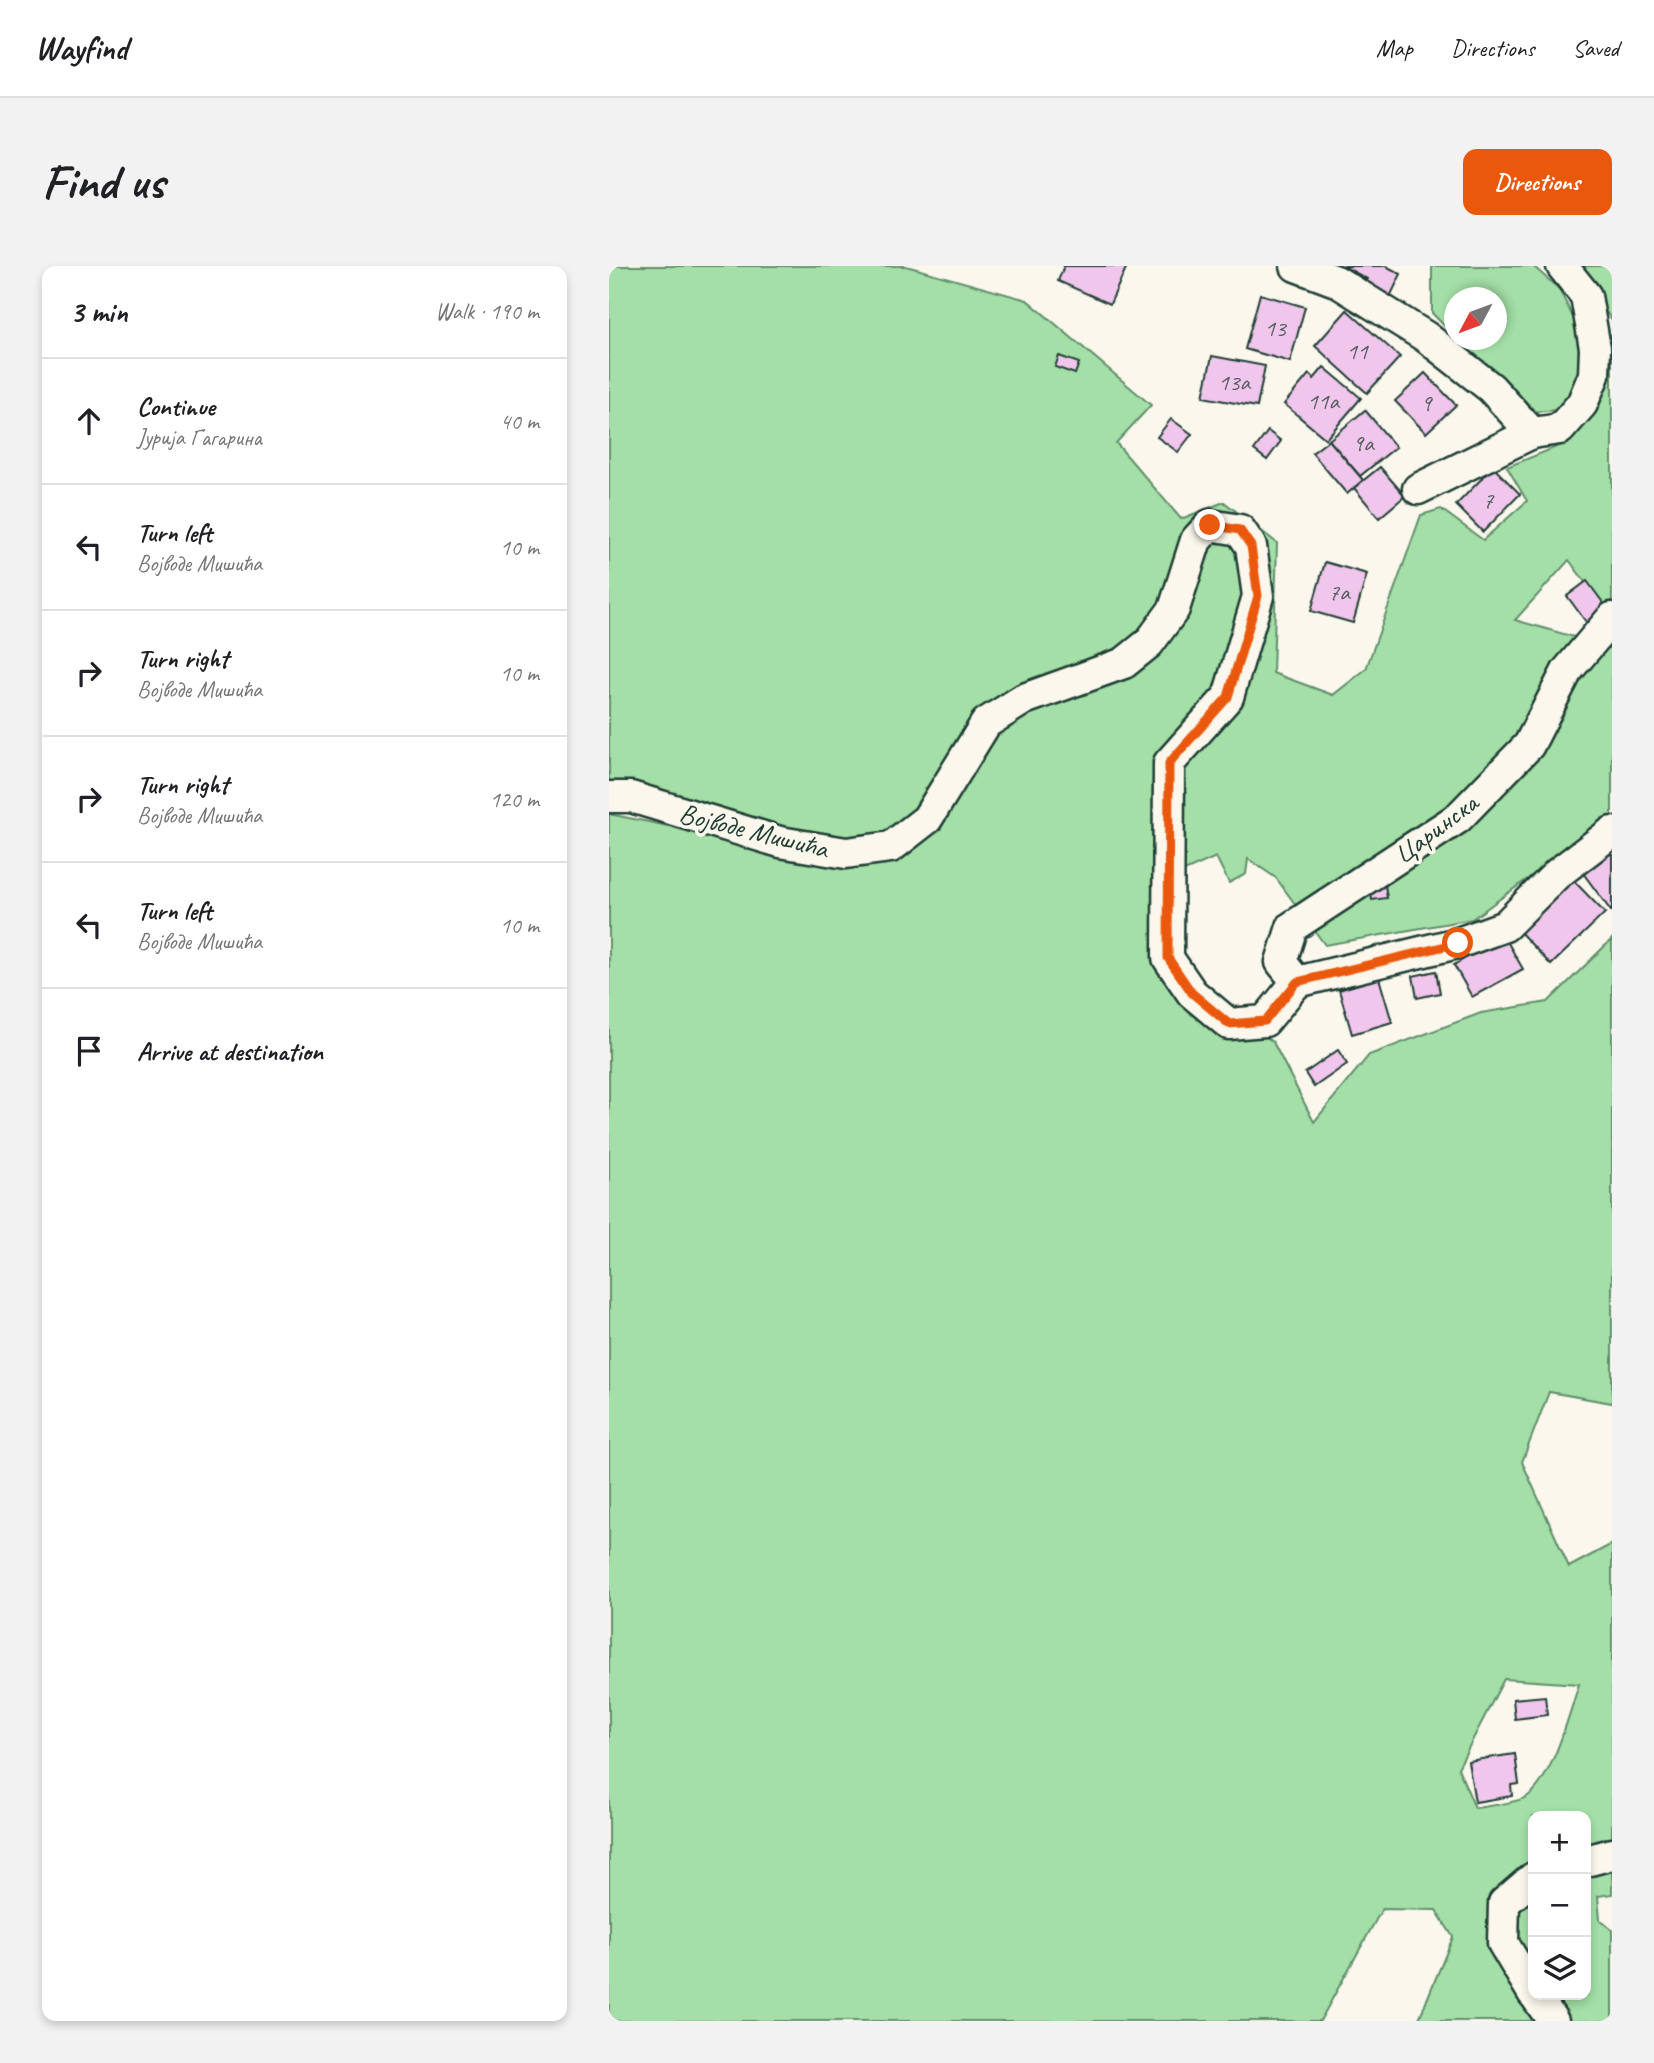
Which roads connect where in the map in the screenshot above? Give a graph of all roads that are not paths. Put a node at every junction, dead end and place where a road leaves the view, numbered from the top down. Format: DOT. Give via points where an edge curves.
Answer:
graph roads {
  1 [pos="1296,266"];
  2 [pos="1562,266"];
  3 [pos="1532,433"];
  4 [pos="1418,489"];
  5 [pos="1612,618"];
  6 [pos="609,797"];
  7 [pos="1612,832"];
  8 [pos="1297,982"];
  9 [pos="1612,1854"];
  10 [pos="1591,1860"];
  11 [pos="1528,1882"];
  12 [pos="1528,1984"];
  13 [pos="1538,2000"];
  14 [pos="1553,2021"];
  1 -- 3 [label="street" via="1336,281 1426,337 1491,388"];
  2 -- 3 [label="street" via="1586,296 1595,348 1594,374 1582,404 1560,429"];
  3 -- 4 [label="street"];
  5 -- 8 [label="street, Царинска" via="1567,671 1529,745 1458,818 1291,927 1280,962"];
  6 -- 8 [label="street, Војводе Мишића" via="631,797 780,842 846,853 891,847 927,819 986,723 1024,699 1124,663 1149,643 1174,609 1196,540 1210,525 1240,530 1251,546 1258,596 1232,685 1228,697 1169,763 1168,958 1192,993 1229,1024 1265,1021"];
  7 -- 8 [label="street" via="1557,874 1504,926 1458,943"];
  9 -- 10 [label="street"];
  11 -- 12 [label="street" via="1504,1903 1503,1943"];
  13 -- 14 [label="street"];
}
